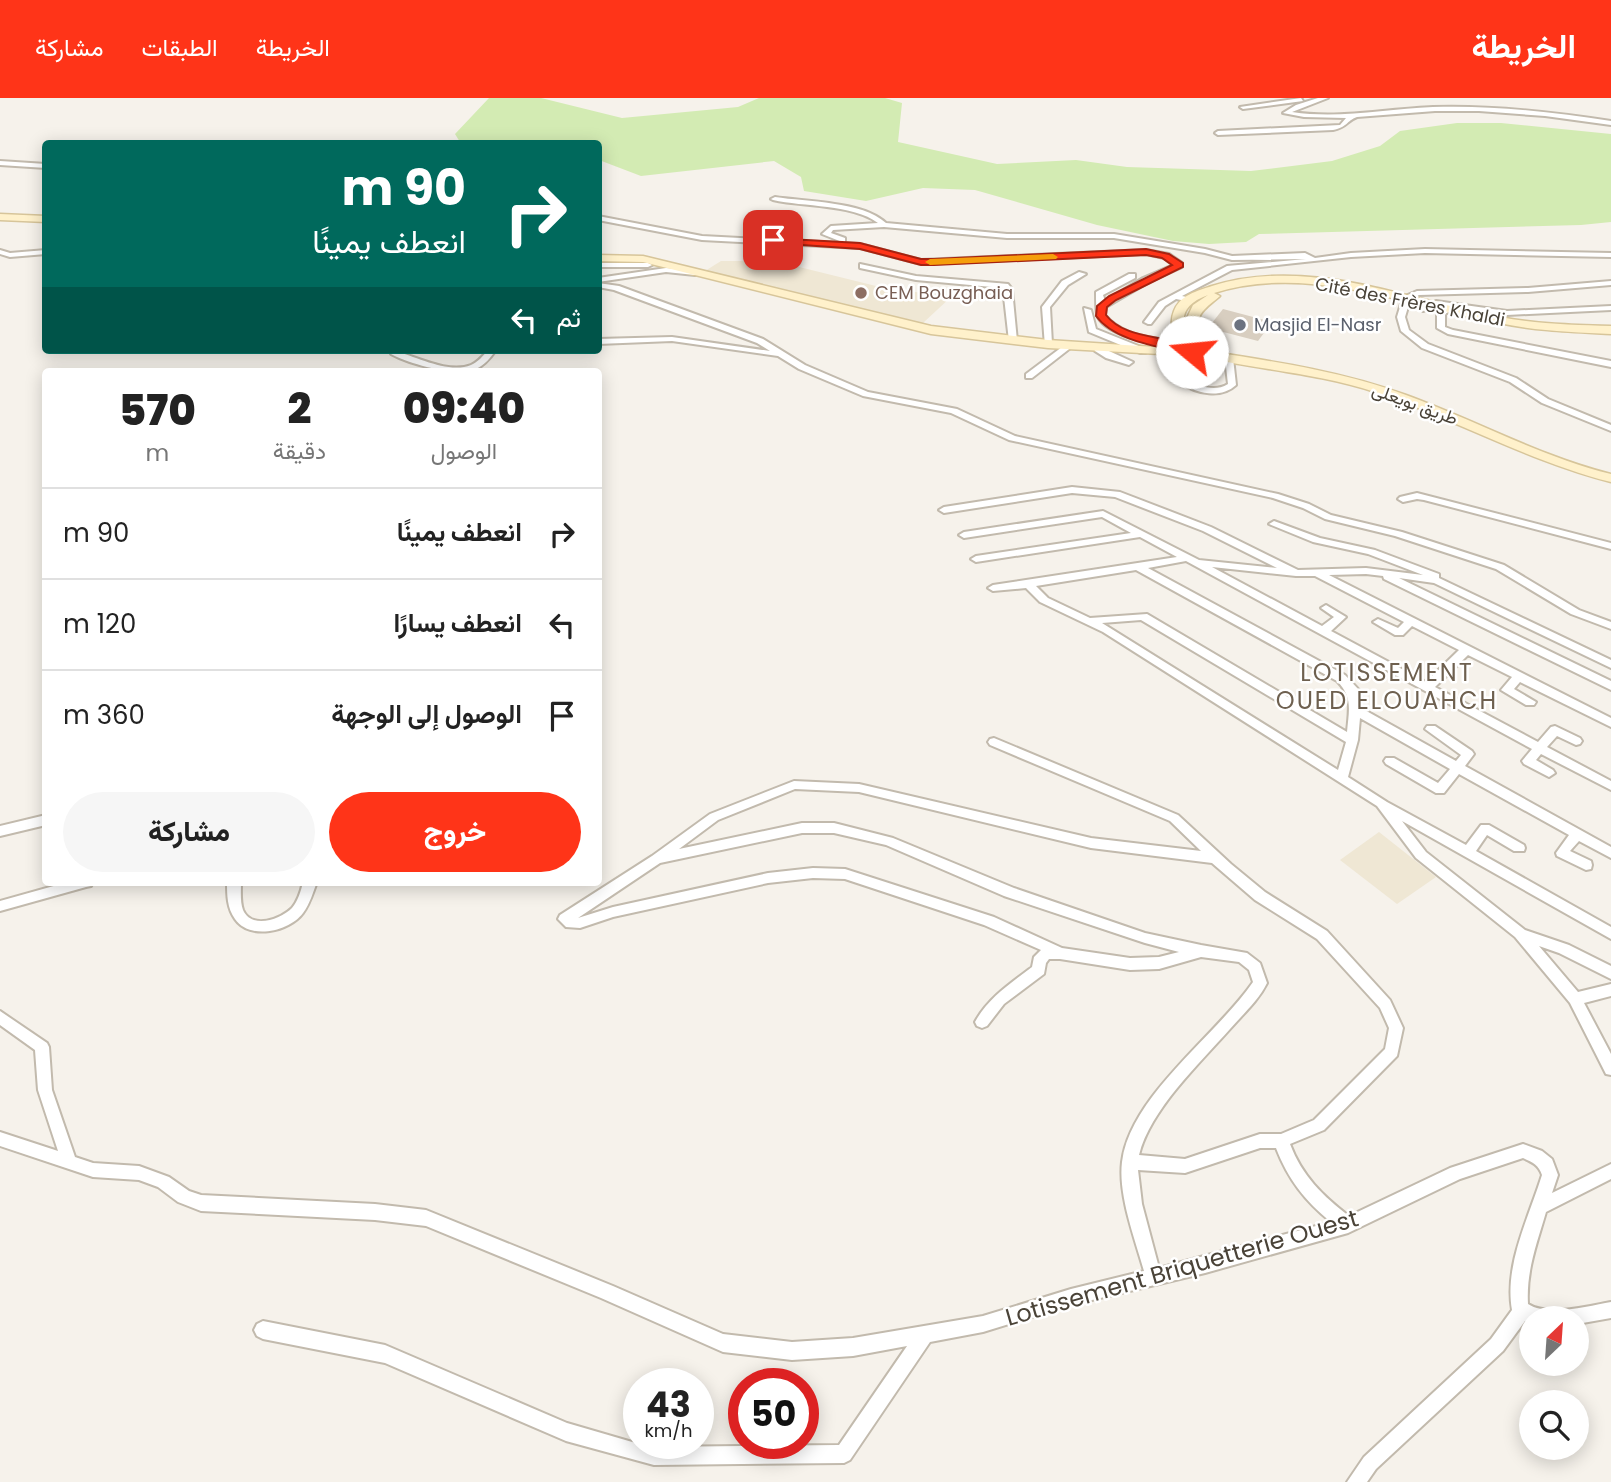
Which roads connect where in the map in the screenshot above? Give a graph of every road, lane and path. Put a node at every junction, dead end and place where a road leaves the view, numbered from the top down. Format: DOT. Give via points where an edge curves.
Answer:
graph roads {
  1 [pos="1324,99"];
  2 [pos="1243,107"];
  3 [pos="1361,113"];
  4 [pos="1611,123"];
  5 [pos="1218,133"];
  6 [pos="0,165"];
  7 [pos="42,166"];
  8 [pos="775,198"];
  9 [pos="0,217"];
  10 [pos="42,219"];
  11 [pos="602,219"];
  12 [pos="884,225"];
  13 [pos="860,246"];
  14 [pos="0,252"];
  15 [pos="42,252"];
  16 [pos="1611,255"];
  17 [pos="1218,257"];
  18 [pos="602,258"];
  19 [pos="1314,260"];
  20 [pos="602,265"];
  21 [pos="673,266"];
  22 [pos="863,266"];
  23 [pos="699,273"];
  24 [pos="1082,274"];
  25 [pos="1218,275"];
  26 [pos="1132,276"];
  27 [pos="602,281"];
  28 [pos="602,283"];
  29 [pos="1611,283"];
  30 [pos="1175,296"];
  31 [pos="1188,300"];
  32 [pos="1405,302"];
  33 [pos="1102,306"];
  34 [pos="1425,307"];
  35 [pos="1611,308"];
  36 [pos="1087,310"];
  37 [pos="1444,311"];
  38 [pos="1148,321"];
  39 [pos="1611,330"];
  40 [pos="1611,337"];
  41 [pos="1013,341"];
  42 [pos="602,342"];
  43 [pos="1048,344"];
  44 [pos="1069,346"];
  45 [pos="1117,346"];
  46 [pos="1098,349"];
  47 [pos="1193,351"];
  48 [pos="1209,352"];
  49 [pos="396,354"];
  50 [pos="488,354"];
  51 [pos="780,354"];
  52 [pos="1229,358"];
  53 [pos="1129,362"];
  54 [pos="1611,364"];
  55 [pos="443,368"];
  56 [pos="472,368"];
  57 [pos="1028,376"];
  58 [pos="1185,383"];
  59 [pos="1611,428"];
  60 [pos="1611,478"];
  61 [pos="1403,499"];
  62 [pos="944,510"];
  63 [pos="1275,524"];
  64 [pos="1141,534"];
  65 [pos="964,535"];
  66 [pos="1611,546"];
  67 [pos="975,559"];
  68 [pos="1190,560"];
  69 [pos="1139,566"];
  70 [pos="1379,572"];
  71 [pos="1296,573"];
  72 [pos="1317,573"];
  73 [pos="1436,580"];
  74 [pos="1028,584"];
  75 [pos="993,588"];
  76 [pos="1326,608"];
  77 [pos="1089,621"];
  78 [pos="1411,621"];
  79 [pos="1378,622"];
  80 [pos="1611,626"];
  81 [pos="1322,632"];
  82 [pos="1466,649"];
  83 [pos="1611,664"];
  84 [pos="1519,676"];
  85 [pos="1429,686"];
  86 [pos="1611,686"];
  87 [pos="1530,702"];
  88 [pos="1355,710"];
  89 [pos="1611,723"];
  90 [pos="1430,729"];
  91 [pos="1352,740"];
  92 [pos="1576,741"];
  93 [pos="994,742"];
  94 [pos="1538,748"];
  95 [pos="1390,761"];
  96 [pos="1457,769"];
  97 [pos="1549,773"];
  98 [pos="1342,778"];
  99 [pos="1611,786"];
  100 [pos="1381,803"];
  101 [pos="42,821"];
  102 [pos="0,831"];
  103 [pos="1577,834"];
  104 [pos="1518,848"];
  105 [pos="1468,852"];
  106 [pos="1611,853"];
  107 [pos="1216,858"];
  108 [pos="657,859"];
  109 [pos="1586,865"];
  110 [pos="72,886"];
  111 [pos="234,886"];
  112 [pos="308,886"];
  113 [pos="0,906"];
  114 [pos="1520,933"];
  115 [pos="1611,934"];
  116 [pos="1201,951"];
  117 [pos="1060,953"];
  118 [pos="1611,973"];
  119 [pos="1611,990"];
  120 [pos="1579,1005"];
  121 [pos="0,1017"];
  122 [pos="982,1022"];
  123 [pos="1611,1069"];
  124 [pos="0,1139"];
  125 [pos="1281,1141"];
  126 [pos="69,1162"];
  127 [pos="1130,1162"];
  128 [pos="1611,1171"];
  129 [pos="1540,1207"];
  130 [pos="1348,1225"];
  131 [pos="1154,1277"];
  132 [pos="1521,1306"];
  133 [pos="1611,1310"];
  134 [pos="1589,1313"];
  135 [pos="1519,1315"];
  136 [pos="263,1330"];
  137 [pos="925,1334"];
  138 [pos="1356,1482"];
  1 -- 2 [label="street"];
  1 -- 3 [label="street" via="1286,113"];
  3 -- 4 [label="street" via="1437,109 1558,115"];
  3 -- 5 [label="street" via="1333,128"];
  6 -- 7 [label="street"];
  8 -- 12 [label="street" via="860,212"];
  9 -- 10 [label="main road"];
  11 -- 13 [label="street" via="702,238"];
  12 -- 13 [label="street" via="831,228 826,234"];
  12 -- 17 [label="street" via="1007,236 1114,236"];
  13 -- 33 [label="street" via="921,262 1146,252 1166,256 1179,265"];
  14 -- 15 [label="street"];
  16 -- 19 [label="street" via="1416,251"];
  17 -- 19 [label="street" via="1305,255"];
  17 -- 25 [label="street"];
  18 -- 21 [label="main road, طريق بويعلى" via="643,259"];
  19 -- 25 [label="street" via="1230,268"];
  20 -- 21 [label="street"];
  21 -- 23 [label="main road, طريق بويعلى"];
  22 -- 41 [label="street" via="916,278 1005,286 1009,289"];
  23 -- 27 [label="street" via="666,270"];
  23 -- 41 [label="main road, طريق بويعلى" via="931,330"];
  24 -- 43 [label="street" via="1065,283 1045,307"];
  25 -- 30 [label="street"];
  26 -- 33 [label="street" via="1099,294"];
  28 -- 51 [label="street" via="750,338"];
  29 -- 32 [label="street" via="1417,293"];
  30 -- 31 [label="street"];
  30 -- 38 [label="street"];
  31 -- 32 [label="main road, Cité des Frères Khaldi" via="1224,284 1269,279 1333,284"];
  31 -- 47 [label="main road" via="1178,314 1178,328"];
  32 -- 34 [label="main road, Cité des Frères Khaldi"];
  32 -- 48 [label="main road, Cité des Frères Khaldi" via="1311,285 1245,286 1209,298 1196,309 1192,328"];
  32 -- 59 [label="street" via="1401,317 1405,331 1424,346 1513,380 1545,401"];
  33 -- 47 [label="street" via="1103,320 1114,328"];
  34 -- 35 [label="street" via="1445,303 1507,313"];
  34 -- 37 [label="main road, Cité des Frères Khaldi"];
  36 -- 45 [label="street" via="1090,328"];
  37 -- 39 [label="main road, Cité des Frères Khaldi" via="1526,324"];
  37 -- 40 [label="main road, Cité des Frères Khaldi" via="1515,329"];
  37 -- 54 [label="street" via="1441,328 1451,332"];
  41 -- 43 [label="main road, طريق بويعلى"];
  42 -- 51 [label="street" via="672,339"];
  43 -- 44 [label="main road, طريق بويعلى"];
  44 -- 46 [label="main road, طريق بويعلى"];
  44 -- 57 [label="street"];
  45 -- 46 [label="main road, طريق بويعلى"];
  45 -- 47 [label="main road, طريق بويعلى" via="1147,352"];
  46 -- 53 [label="street"];
  47 -- 48 [label="main road, طريق بويعلى"];
  48 -- 52 [label="main road, طريق بويعلى"];
  49 -- 55 [label="street"];
  50 -- 56 [label="street"];
  51 -- 80 [label="street" via="866,394 954,411 1012,438 1275,496 1328,517 1500,566 1574,612"];
  52 -- 58 [label="street" via="1232,385 1227,389 1208,391"];
  52 -- 60 [label="main road, طريق بويعلى" via="1322,374 1390,393 1543,458"];
  61 -- 66 [label="street" via="1425,497"];
  62 -- 71 [label="street" via="1072,490 1117,494 1208,528"];
  63 -- 73 [label="street" via="1430,572"];
  64 -- 65 [label="street" via="1103,514"];
  64 -- 67 [label="street"];
  64 -- 68 [label="street"];
  68 -- 69 [label="street"];
  68 -- 71 [label="street"];
  68 -- 81 [label="street"];
  69 -- 74 [label="street"];
  69 -- 88 [label="street" via="1340,678 1353,690"];
  70 -- 72 [label="street"];
  70 -- 73 [label="street"];
  70 -- 86 [label="street"];
  71 -- 72 [label="street"];
  72 -- 78 [label="street"];
  73 -- 83 [label="street"];
  74 -- 75 [label="street"];
  74 -- 77 [label="street" via="1044,600"];
  76 -- 81 [label="street" via="1341,617"];
  77 -- 91 [label="street" via="1143,616"];
  77 -- 98 [label="street"];
  78 -- 79 [label="street" via="1399,633"];
  78 -- 82 [label="street"];
  81 -- 85 [label="street"];
  82 -- 84 [label="street"];
  82 -- 85 [label="street"];
  84 -- 87 [label="street" via="1507,690"];
  84 -- 89 [label="street"];
  85 -- 94 [label="street"];
  88 -- 91 [label="street"];
  88 -- 96 [label="street"];
  90 -- 96 [label="street" via="1468,754"];
  91 -- 98 [label="street"];
  92 -- 94 [label="street" via="1555,730"];
  93 -- 107 [label="street" via="1174,818"];
  94 -- 97 [label="street" via="1528,761"];
  94 -- 99 [label="street"];
  95 -- 96 [label="street" via="1440,790"];
  96 -- 103 [label="street"];
  98 -- 100 [label="street"];
  100 -- 105 [label="street"];
  100 -- 114 [label="street" via="1421,855"];
  101 -- 102 [label="street"];
  103 -- 106 [label="street"];
  103 -- 109 [label="street" via="1562,853"];
  104 -- 105 [label="street" via="1485,828"];
  105 -- 115 [label="street"];
  107 -- 108 [label="street" via="1091,843 859,789 794,785 713,817"];
  107 -- 125 [label="street" via="1260,896 1322,935 1385,1004 1395,1028 1392,1052 1319,1125"];
  108 -- 116 [label="street" via="802,828 834,828 889,841 1009,892 1145,938"];
  108 -- 117 [label="street" via="565,919 580,923 768,878 845,874 989,921"];
  110 -- 113 [label="street"];
  111 -- 112 [label="street" via="235,906 242,919 274,926 298,911"];
  114 -- 118 [label="street"];
  114 -- 120 [label="street"];
  116 -- 117 [label="street" via="1159,963 1130,964"];
  116 -- 127 [label="street" via="1242,957 1255,967 1260,983 1142,1123"];
  117 -- 122 [label="street" via="1046,954 1039,961 1039,970 999,999"];
  119 -- 120 [label="street"];
  120 -- 123 [label="street"];
  121 -- 126 [label="street" via="43,1047 45,1090"];
  124 -- 126 [label="street, Lotissement Briquetterie Ouest"];
  125 -- 127 [label="street" via="1260,1141 1185,1166"];
  125 -- 130 [label="street" via="1288,1163 1310,1196"];
  126 -- 137 [label="street, Lotissement Briquetterie Ouest" via="93,1170 139,1173 201,1203 426,1218 723,1343 792,1351 853,1347"];
  127 -- 131 [label="street" via="1138,1220"];
  128 -- 129 [label="street"];
  129 -- 130 [label="street, Lotissement Briquetterie Ouest" via="1550,1175 1537,1156 1522,1151 1457,1173"];
  129 -- 132 [label="street" via="1521,1262"];
  130 -- 131 [label="street, Lotissement Briquetterie Ouest"];
  131 -- 137 [label="street, Lotissement Briquetterie Ouest" via="983,1324"];
  133 -- 134 [label="street"];
  135 -- 138 [label="street" via="1497,1345"];
  136 -- 137 [label="street" via="385,1354 566,1432 654,1456 844,1454"];
}
